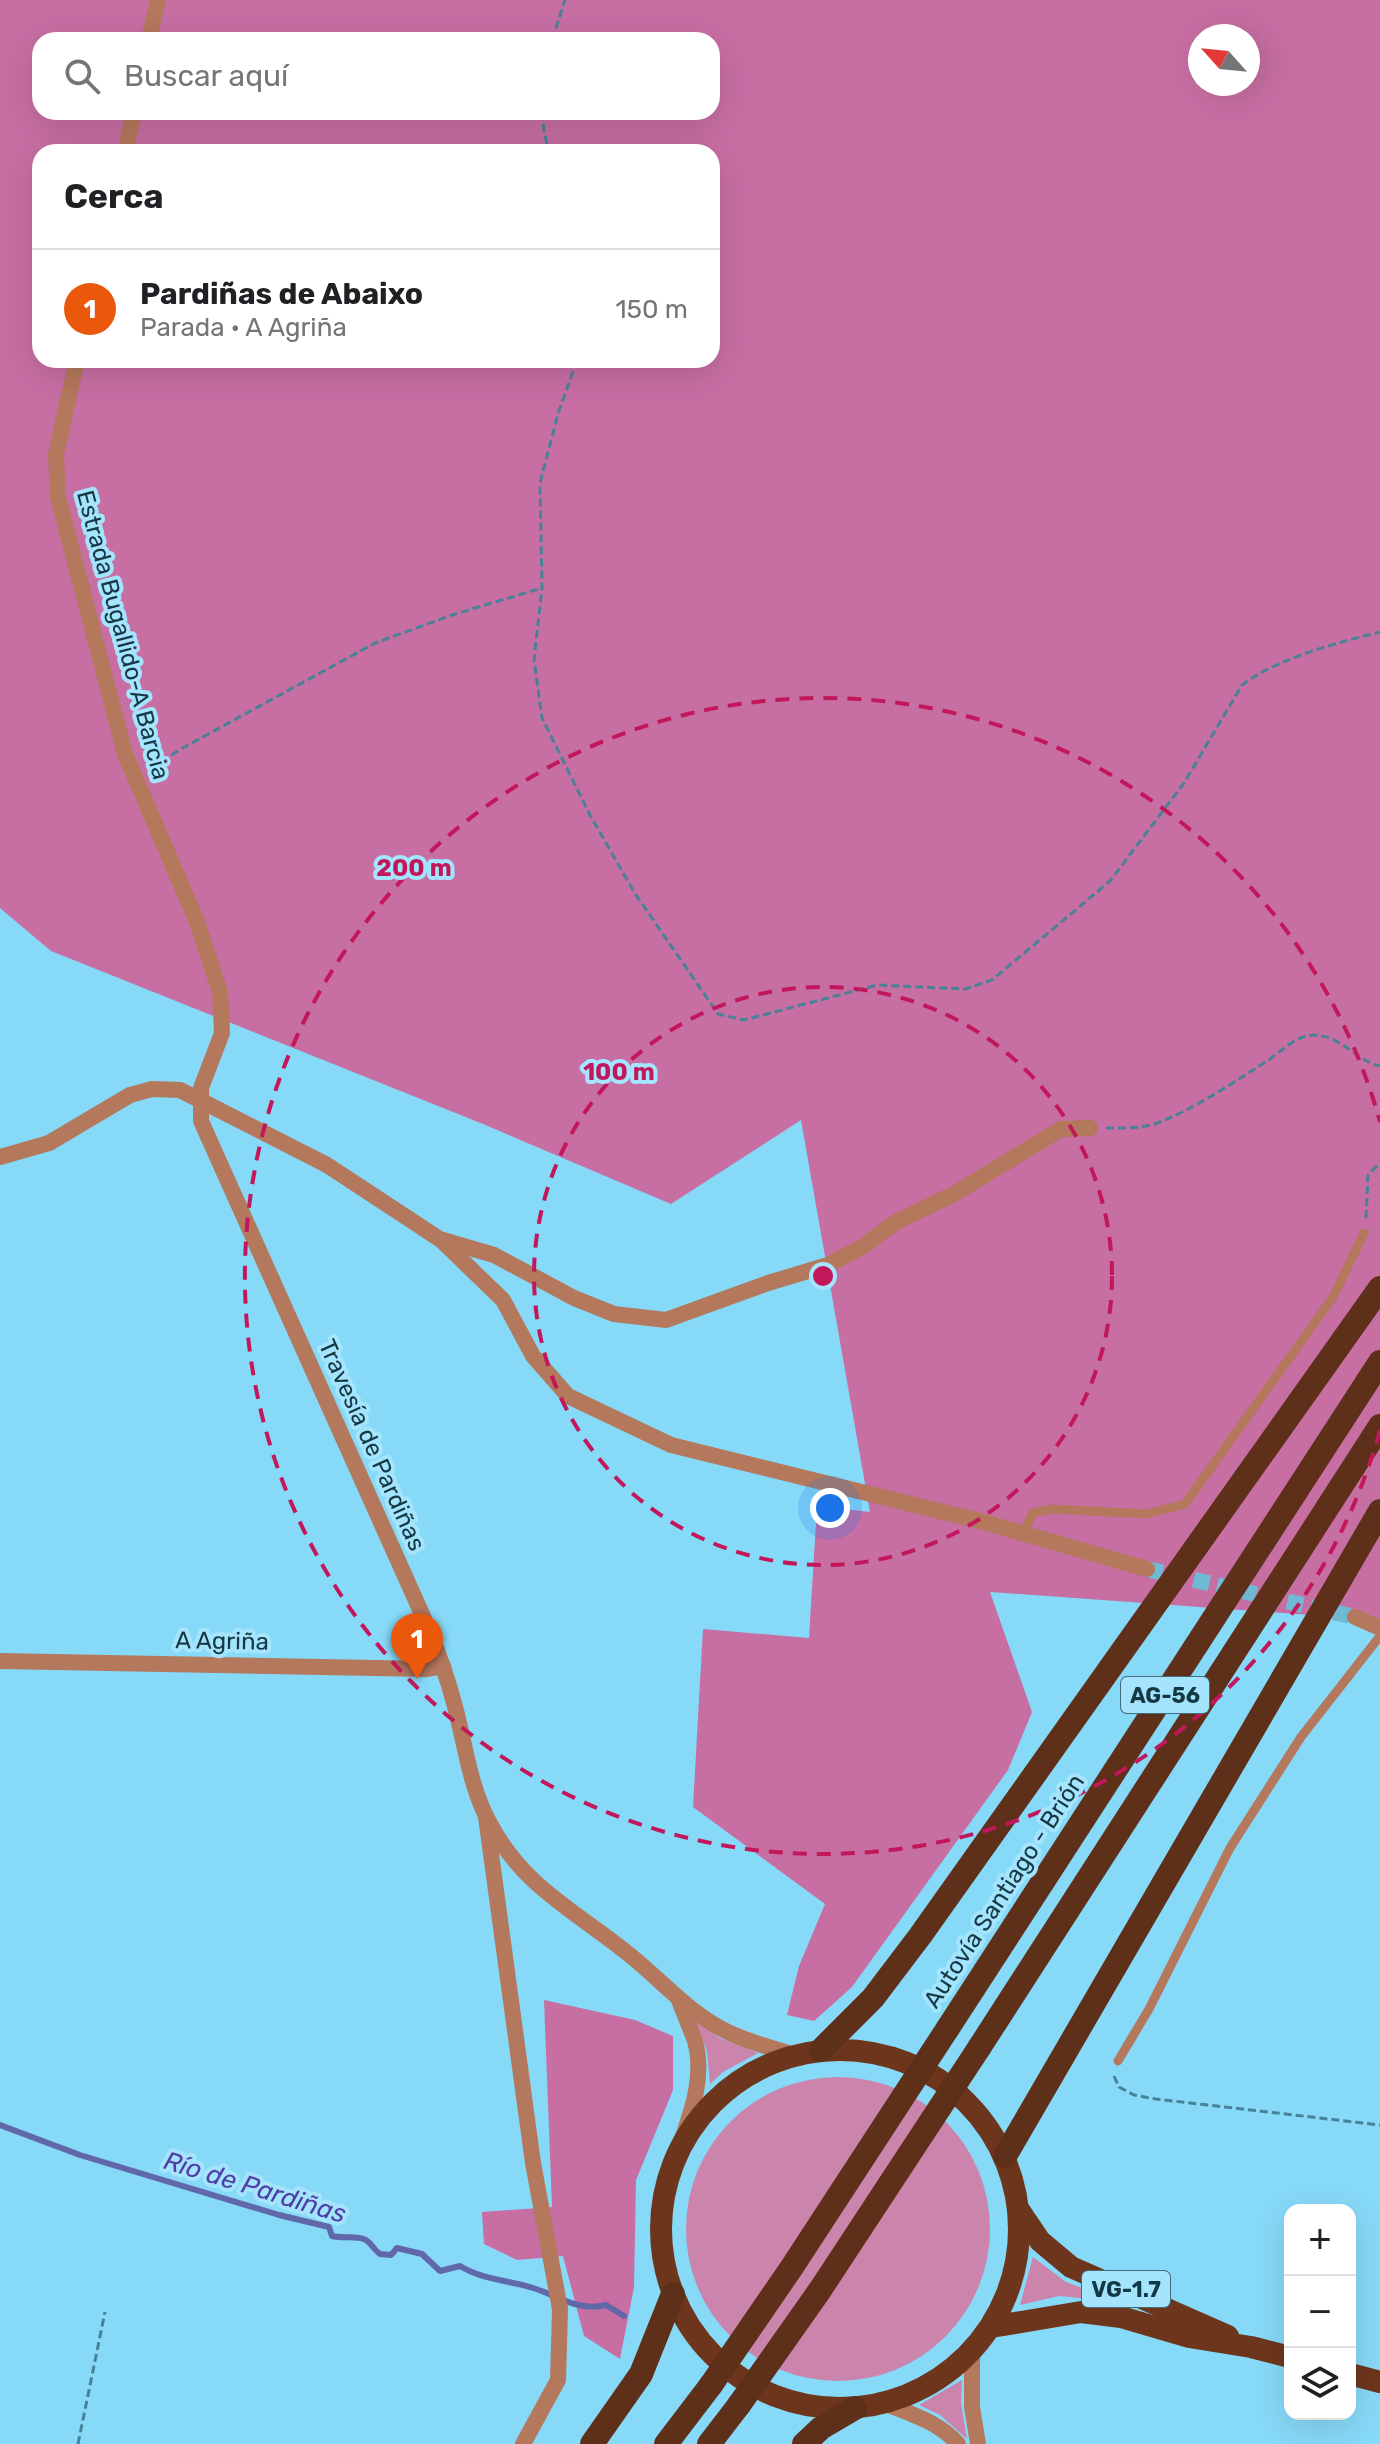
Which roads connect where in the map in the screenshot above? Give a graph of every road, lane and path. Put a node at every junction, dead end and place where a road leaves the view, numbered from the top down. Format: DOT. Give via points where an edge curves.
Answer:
graph roads {
  1 [pos="158,0"];
  2 [pos="565,0"];
  3 [pos="151,32"];
  4 [pos="555,32"];
  5 [pos="132,120"];
  6 [pos="543,120"];
  7 [pos="127,144"];
  8 [pos="547,144"];
  9 [pos="75,368"];
  10 [pos="574,368"];
  11 [pos="542,588"];
  12 [pos="1380,632"];
  13 [pos="135,779"];
  14 [pos="1380,1066"];
  15 [pos="199,1098"];
  16 [pos="1090,1128"];
  17 [pos="0,1157"];
  18 [pos="1380,1163"];
  19 [pos="1364,1233"];
  20 [pos="441,1240"];
  21 [pos="1380,1288"];
  22 [pos="1380,1362"];
  23 [pos="1380,1426"];
  24 [pos="1380,1511"];
  25 [pos="1023,1533"];
  26 [pos="1147,1569"];
  27 [pos="1355,1617"];
  28 [pos="1380,1628"];
  29 [pos="1380,1636"];
  30 [pos="0,1661"];
  31 [pos="443,1666"];
  32 [pos="486,1817"];
  33 [pos="678,1999"];
  34 [pos="821,2050"];
  35 [pos="794,2055"];
  36 [pos="1118,2061"];
  37 [pos="1380,2125"];
  38 [pos="1005,2156"];
  39 [pos="676,2157"];
  40 [pos="1019,2210"];
  41 [pos="673,2294"];
  42 [pos="105,2312"];
  43 [pos="991,2327"];
  44 [pos="1251,2347"];
  45 [pos="972,2351"];
  46 [pos="1284,2355"];
  47 [pos="1356,2376"];
  48 [pos="1380,2382"];
  49 [pos="884,2403"];
  50 [pos="855,2408"];
  51 [pos="78,2444"];
  52 [pos="523,2444"];
  53 [pos="592,2444"];
  54 [pos="666,2444"];
  55 [pos="709,2444"];
  56 [pos="804,2444"];
  57 [pos="958,2444"];
  58 [pos="978,2444"];
  1 -- 3 [label="street"];
  2 -- 4 [label="path"];
  5 -- 7 [label="street"];
  6 -- 8 [label="path"];
  9 -- 13 [label="street, Estrada Bugallido-A Barcia" via="56,454 58,497"];
  10 -- 11 [label="path" via="540,483"];
  11 -- 12 [label="path" via="534,660 542,718 634,892 718,1014 744,1020 877,985 965,989 992,980 1110,881 1184,783 1242,685 1293,659"];
  11 -- 13 [label="path" via="375,643"];
  13 -- 15 [label="street, Estrada Bugallido-A Barcia" via="197,922 220,992 222,1033"];
  14 -- 16 [label="path" via="1317,1034 1300,1037 1159,1123"];
  15 -- 17 [label="street" via="180,1090 130,1095 49,1143"];
  15 -- 20 [label="street" via="327,1165"];
  15 -- 31 [label="street, Travesía de Pardiñas" via="210,1145"];
  16 -- 20 [label="street" via="1061,1129 828,1265 666,1320 614,1314 494,1255"];
  18 -- 19 [label="path" via="1368,1175"];
  19 -- 25 [label="lane" via="1333,1297 1185,1504 1146,1514 1052,1509 1033,1513"];
  20 -- 25 [label="street" via="503,1300 533,1356 568,1396 671,1445"];
  21 -- 34 [label="highway" via="920,1936 873,1998"];
  22 -- 54 [label="highway, Autovía Santiago - Brión / AG-56, bridge" via="792,2267"];
  23 -- 55 [label="highway, AG-56, bridge" via="829,2277"];
  24 -- 38 [label="highway"];
  25 -- 26 [label="street"];
  27 -- 28 [label="street"];
  29 -- 36 [label="lane" via="1301,1737 1230,1848"];
  30 -- 31 [label="street, A Agriña"];
  31 -- 32 [label="street, Travesía de Pardiñas"];
  32 -- 33 [label="street" via="531,1882 624,1950"];
  32 -- 52 [label="street" via="533,2163 560,2309 558,2380"];
  33 -- 35 [label="street" via="718,2027"];
  33 -- 39 [label="street" via="699,2068"];
  34 -- 35 [label="highway"];
  34 -- 38 [label="highway" via="877,2053 930,2073 974,2109"];
  35 -- 39 [label="highway" via="745,2077 704,2112"];
  36 -- 37 [label="path" via="1114,2075 1119,2087 1134,2095"];
  38 -- 40 [label="highway"];
  39 -- 41 [label="highway" via="663,2202 662,2249"];
  40 -- 43 [label="highway" via="1009,2290"];
  40 -- 44 [label="highway, VG-1.7" via="1040,2241 1071,2267"];
  41 -- 50 [label="highway" via="690,2328 714,2358 745,2382 817,2407"];
  41 -- 53 [label="highway" via="641,2374"];
  42 -- 51 [label="path"];
  43 -- 44 [label="highway, VG-1.7" via="1081,2312"];
  43 -- 45 [label="highway"];
  44 -- 46 [label="highway, VG-1.7"];
  45 -- 49 [label="highway" via="932,2383"];
  45 -- 58 [label="street"];
  47 -- 48 [label="highway"];
  49 -- 50 [label="highway"];
  49 -- 57 [label="street" via="929,2421"];
  50 -- 56 [label="highway"];
}
